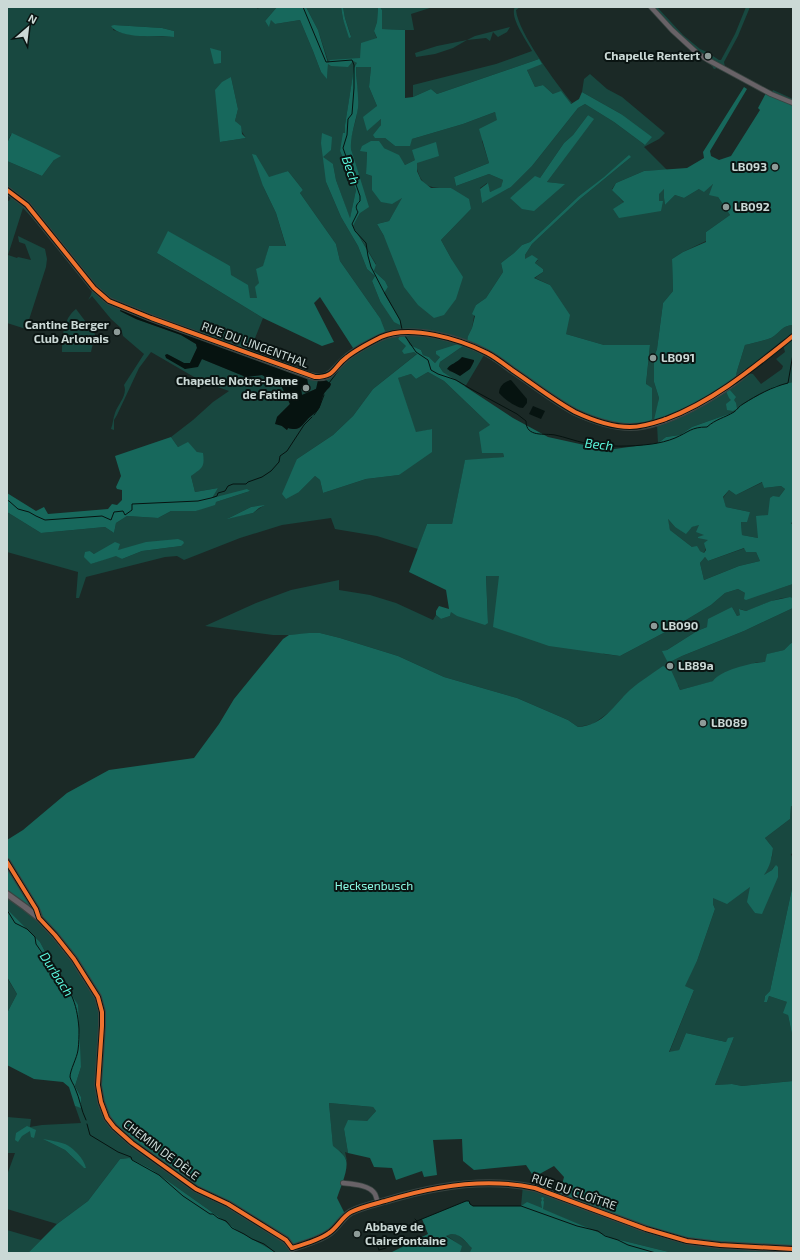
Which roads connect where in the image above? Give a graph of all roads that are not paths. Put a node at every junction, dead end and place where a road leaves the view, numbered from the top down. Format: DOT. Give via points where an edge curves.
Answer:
graph roads {
  1 [pos="652,7"];
  2 [pos="793,103"];
  3 [pos="7,190"];
  4 [pos="793,336"];
  5 [pos="746,373"];
  6 [pos="7,862"];
  7 [pos="7,894"];
  8 [pos="39,918"];
  9 [pos="343,1183"];
  10 [pos="378,1203"];
  11 [pos="793,1249"];
  12 [pos="293,1250"];
  1 -- 2 [label="street" via="697,53 771,94"];
  3 -- 5 [label="street, RUE DU LINGENTHAL" via="26,205 94,288 108,301 310,376 327,376 355,351 382,337 399,333 422,333 449,338 487,353 566,408 606,424 638,427 691,409"];
  4 -- 5 [label="street"];
  6 -- 8 [label="street"];
  7 -- 8 [label="street, CHEMIN DE DÈLE"];
  8 -- 12 [label="street, CHEMIN DE DÈLE" via="74,959 98,997 102,1026 98,1085 107,1118 132,1143 196,1189 228,1204 278,1234"];
  9 -- 10 [label="street" via="367,1187 375,1194"];
  10 -- 11 [label="street, RUE DU CLOÎTRE" via="434,1188 467,1184 516,1184 535,1188 646,1229 687,1241"];
  10 -- 12 [label="street, RUE DU CLOÎTRE" via="349,1213 329,1234"];
}
